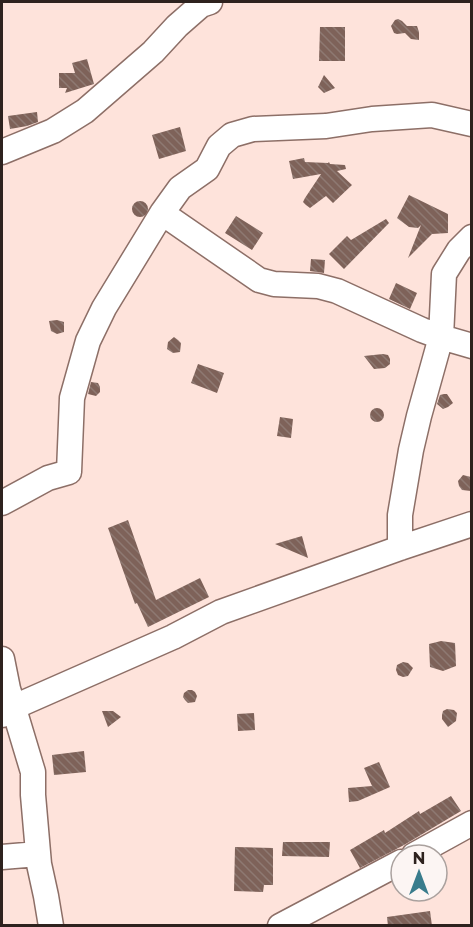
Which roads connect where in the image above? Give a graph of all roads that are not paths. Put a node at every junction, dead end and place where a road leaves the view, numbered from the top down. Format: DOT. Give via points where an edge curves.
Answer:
graph roads {
  1 [pos="210,2"];
  2 [pos="471,124"];
  3 [pos="2,152"];
  4 [pos="162,213"];
  5 [pos="471,237"];
  6 [pos="441,338"];
  7 [pos="471,346"];
  8 [pos="2,503"];
  9 [pos="471,524"];
  10 [pos="400,548"];
  11 [pos="2,659"];
  12 [pos="8,711"];
  13 [pos="471,823"];
  14 [pos="435,843"];
  15 [pos="38,854"];
  16 [pos="2,857"];
  17 [pos="389,868"];
  18 [pos="51,926"];
  19 [pos="280,926"];
  1 -- 3 [label="street" via="201,5 85,111 53,131"];
  2 -- 4 [label="street" via="432,115 253,129 232,135 219,146 207,169 180,189"];
  4 -- 6 [label="street" via="259,280 338,291"];
  4 -- 8 [label="street" via="88,341 72,398 69,472 48,478"];
  5 -- 6 [label="street" via="444,274"];
  6 -- 7 [label="street"];
  6 -- 10 [label="street" via="411,450 400,515"];
  9 -- 10 [label="street"];
  10 -- 12 [label="street" via="222,612"];
  11 -- 12 [label="street"];
  12 -- 15 [label="street" via="33,772"];
  13 -- 14 [label="street"];
  15 -- 16 [label="street"];
  15 -- 18 [label="street"];
  17 -- 19 [label="street"];
}
